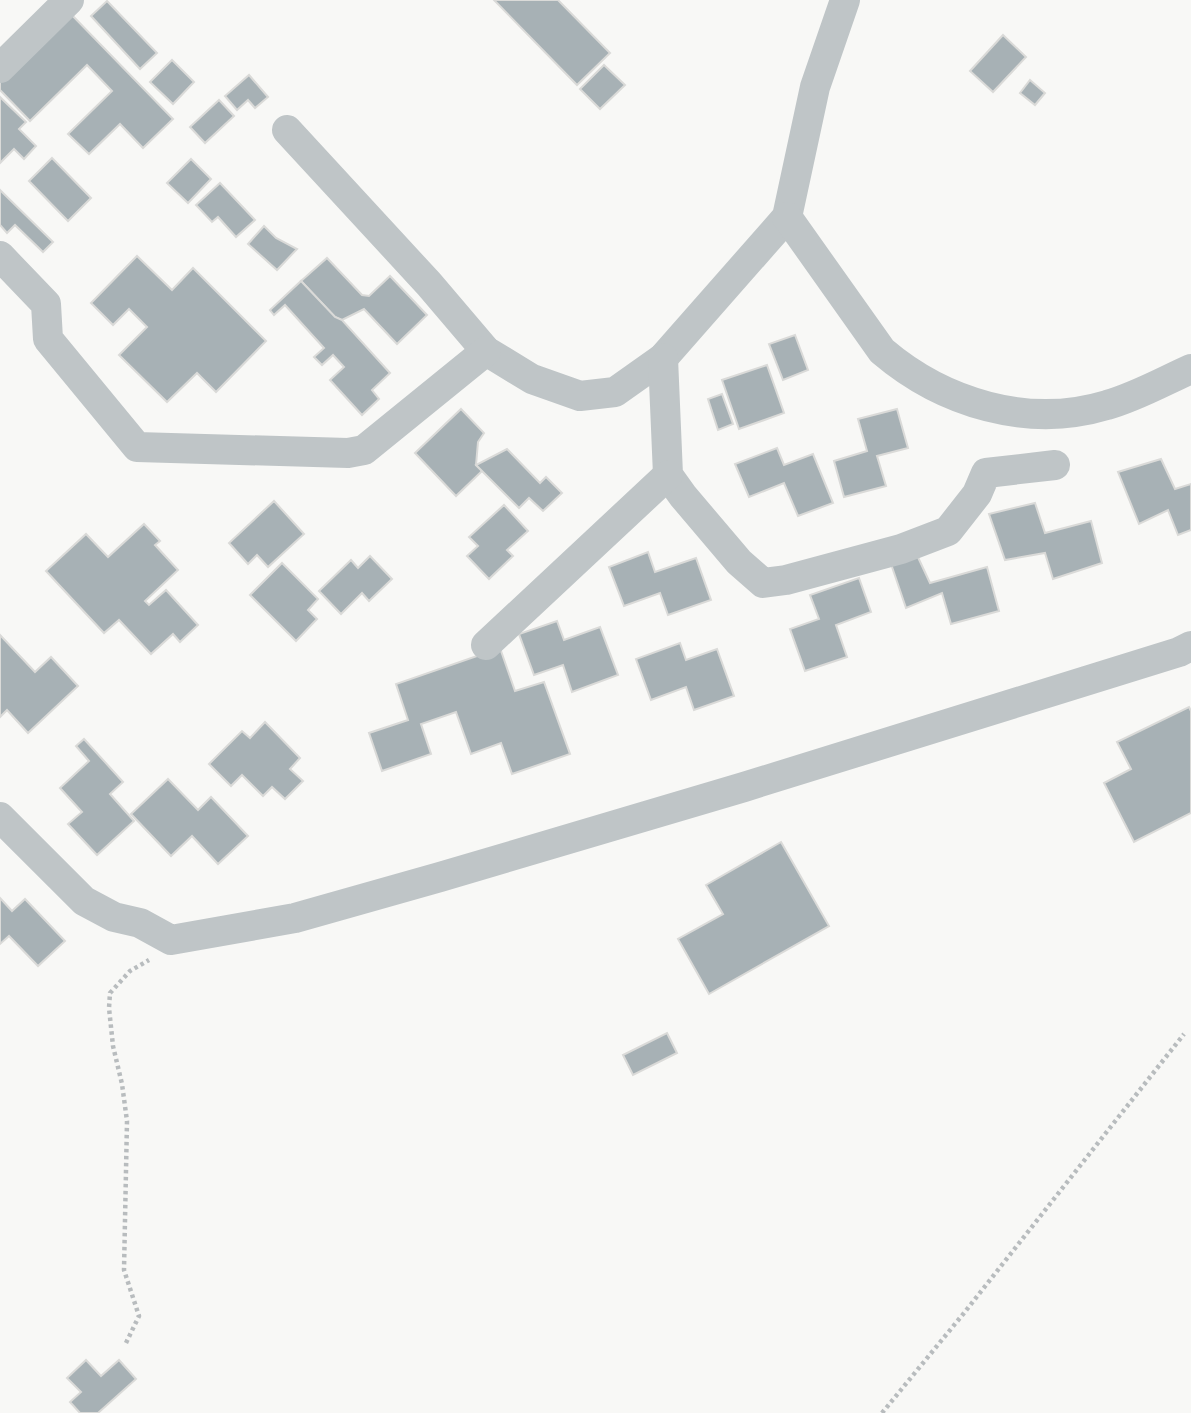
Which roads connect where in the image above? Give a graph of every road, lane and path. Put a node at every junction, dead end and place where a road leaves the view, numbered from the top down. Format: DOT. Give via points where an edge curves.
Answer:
graph roads {
  1 [pos="69,0"];
  2 [pos="845,0"];
  3 [pos="0,68"];
  4 [pos="287,130"];
  5 [pos="787,217"];
  6 [pos="0,256"];
  7 [pos="486,351"];
  8 [pos="663,358"];
  9 [pos="1191,369"];
  10 [pos="1055,465"];
  11 [pos="668,475"];
  12 [pos="486,645"];
  13 [pos="1191,646"];
  14 [pos="0,817"];
  15 [pos="110,993"];
  16 [pos="1184,1034"];
  17 [pos="126,1343"];
  18 [pos="882,1413"];
  1 -- 3 [label="street"];
  2 -- 5 [label="street" via="815,87"];
  4 -- 7 [label="street"];
  5 -- 8 [label="street"];
  5 -- 9 [label="street" via="882,351 944,391 995,409 1060,415 1107,405"];
  6 -- 7 [label="street" via="46,304 48,338 137,447 365,450"];
  7 -- 8 [label="street" via="532,379 580,396 615,392"];
  8 -- 11 [label="street"];
  10 -- 11 [label="street" via="986,473 977,494 948,531 901,549 763,583 738,562"];
  11 -- 12 [label="street"];
  13 -- 14 [label="street" via="440,877 295,918 171,940 84,901"];
  15 -- 17 [label="path" via="113,1046 127,1121 124,1270 139,1316"];
  16 -- 18 [label="path"];
}
